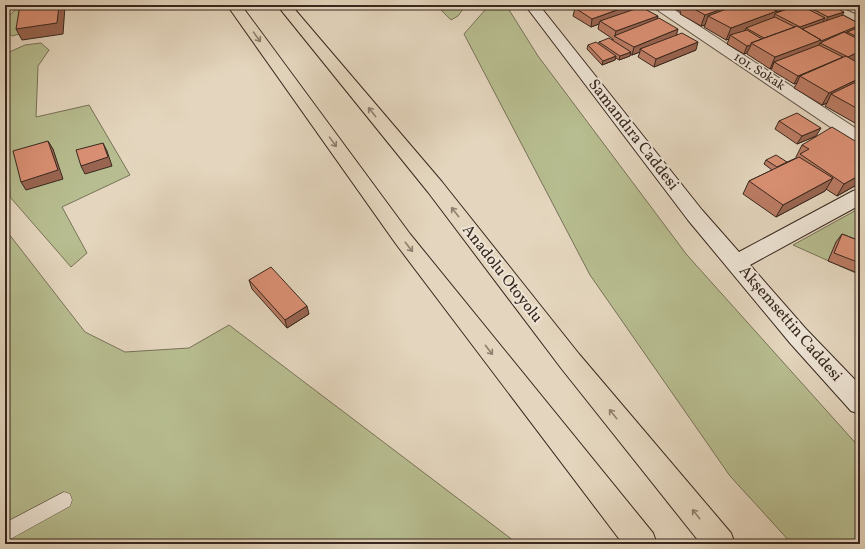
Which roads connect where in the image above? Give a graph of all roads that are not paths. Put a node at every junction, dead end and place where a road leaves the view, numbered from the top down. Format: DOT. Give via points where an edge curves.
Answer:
graph roads {
  1 [pos="234,5"];
  2 [pos="284,5"];
  3 [pos="532,5"];
  4 [pos="657,5"];
  5 [pos="849,5"];
  6 [pos="860,11"];
  7 [pos="860,139"];
  8 [pos="860,196"];
  9 [pos="736,263"];
  10 [pos="860,403"];
  11 [pos="64,500"];
  12 [pos="5,533"];
  13 [pos="642,544"];
  14 [pos="720,544"];
  1 -- 13 [label="highway, one-way" via="403,239"];
  14 -- 2 [label="highway, Anadolu Otoyolu, one-way" via="570,361 435,187"];
  3 -- 9 [label="main road, Samandıra Caddesi" via="695,215"];
  4 -- 7 [label="main road, 101. Sokak"];
  5 -- 6 [label="main road"];
  8 -- 9 [label="main road"];
  9 -- 10 [label="main road, Akşemsettin Caddesi"];
  11 -- 12 [label="lane"];
}
